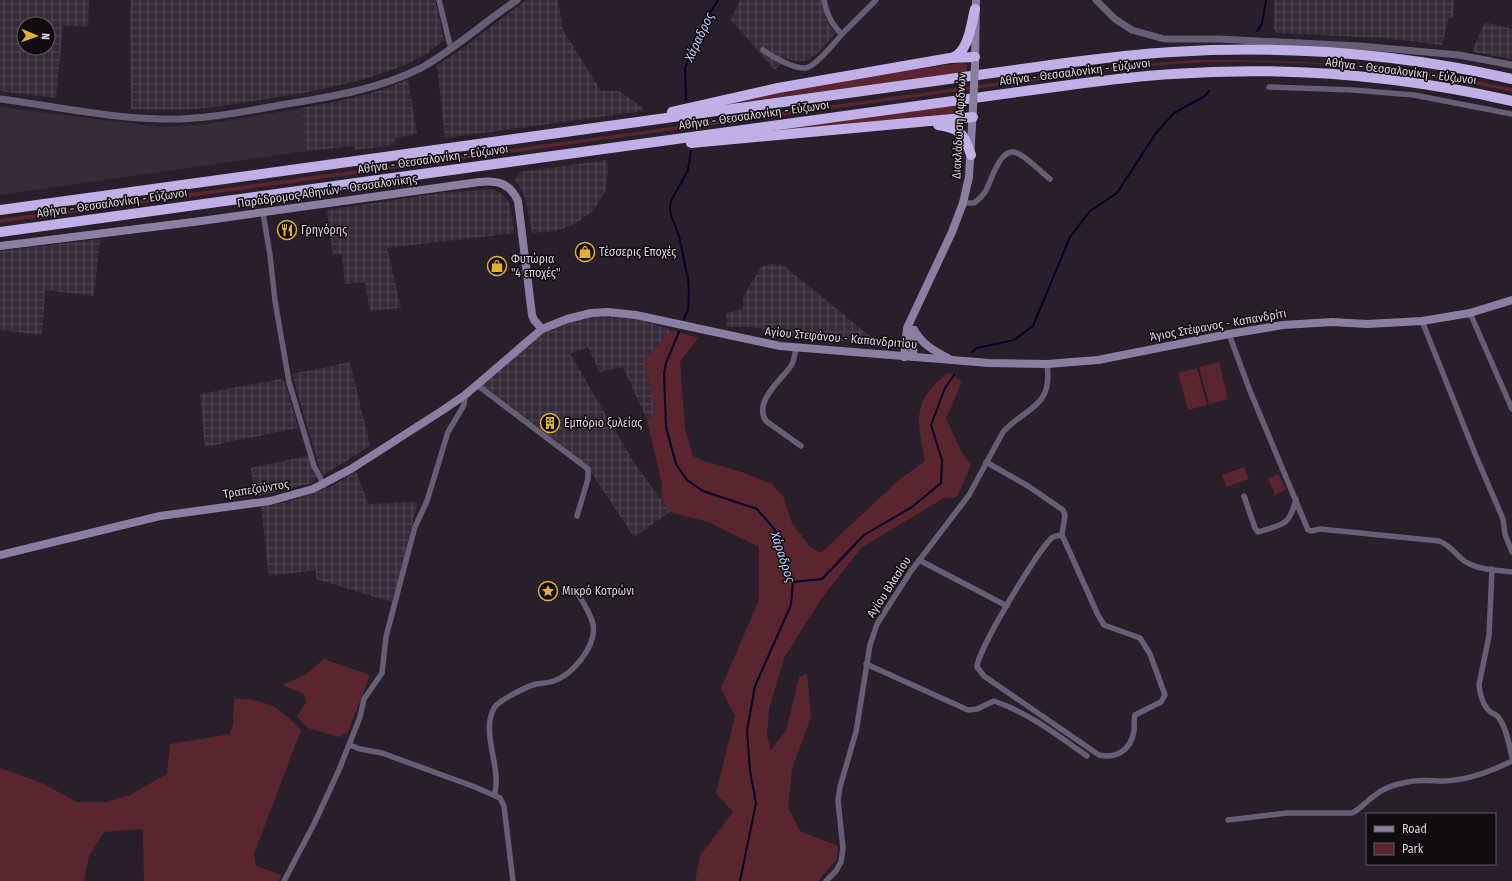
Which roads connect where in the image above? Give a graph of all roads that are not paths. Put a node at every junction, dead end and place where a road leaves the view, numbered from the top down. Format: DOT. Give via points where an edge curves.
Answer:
graph roads {
  1 [pos="439,0"];
  2 [pos="517,0"];
  3 [pos="824,0"];
  4 [pos="876,0"];
  5 [pos="1096,0"];
  6 [pos="975,5"];
  7 [pos="842,34"];
  8 [pos="451,49"];
  9 [pos="763,50"];
  10 [pos="950,58"];
  11 [pos="1070,58"];
  12 [pos="975,61"];
  13 [pos="1058,64"];
  14 [pos="1512,65"];
  15 [pos="1198,72"];
  16 [pos="1187,76"];
  17 [pos="1512,79"];
  18 [pos="1101,81"];
  19 [pos="1118,84"];
  20 [pos="1269,87"];
  21 [pos="0,99"];
  22 [pos="1512,101"];
  23 [pos="973,112"];
  24 [pos="1512,114"];
  25 [pos="924,123"];
  26 [pos="612,126"];
  27 [pos="613,148"];
  28 [pos="971,155"];
  29 [pos="1050,179"];
  30 [pos="963,202"];
  31 [pos="0,210"];
  32 [pos="263,213"];
  33 [pos="0,232"];
  34 [pos="0,246"];
  35 [pos="1512,300"];
  36 [pos="1470,313"];
  37 [pos="914,314"];
  38 [pos="1422,321"];
  39 [pos="542,329"];
  40 [pos="914,330"];
  41 [pos="1229,334"];
  42 [pos="796,348"];
  43 [pos="908,357"];
  44 [pos="954,360"];
  45 [pos="1048,364"];
  46 [pos="477,385"];
  47 [pos="466,395"];
  48 [pos="1512,409"];
  49 [pos="802,446"];
  50 [pos="986,462"];
  51 [pos="324,485"];
  52 [pos="1244,496"];
  53 [pos="1296,499"];
  54 [pos="577,516"];
  55 [pos="1062,535"];
  56 [pos="1512,552"];
  57 [pos="0,555"];
  58 [pos="919,560"];
  59 [pos="1492,569"];
  60 [pos="1512,572"];
  61 [pos="575,589"];
  62 [pos="1007,606"];
  63 [pos="866,664"];
  64 [pos="350,745"];
  65 [pos="1087,756"];
  66 [pos="1512,757"];
  67 [pos="1512,761"];
  68 [pos="495,795"];
  69 [pos="1228,820"];
  70 [pos="284,881"];
  71 [pos="513,881"];
  72 [pos="826,881"];
  1 -- 8 [label="street"];
  2 -- 8 [label="street"];
  3 -- 7 [label="street" via="827,15"];
  4 -- 7 [label="street"];
  5 -- 14 [label="street" via="1115,19 1132,30 1164,39 1252,40 1360,46 1459,55"];
  6 -- 10 [label="highway" via="962,50"];
  6 -- 12 [label="main road, Διακλάδωση Αφιδνών"];
  7 -- 9 [label="street" via="806,68 780,61"];
  8 -- 21 [label="street" via="420,68 378,85 329,97 216,117 161,119"];
  10 -- 12 [label="highway"];
  10 -- 26 [label="highway" via="778,88"];
  11 -- 13 [label="highway"];
  12 -- 23 [label="main road, Διακλάδωση Αφιδνών, bridge"];
  13 -- 17 [label="highway, Αθήνα - Θεσσαλονίκη - Εύζωνοι" via="1166,51 1281,51 1420,62"];
  13 -- 26 [label="highway, Αθήνα - Θεσσαλονίκη - Εύζωνοι"];
  15 -- 16 [label="highway"];
  15 -- 18 [label="highway, Αθήνα - Θεσσαλονίκη - Εύζωνοι"];
  15 -- 22 [label="highway, Αθήνα - Θεσσαλονίκη - Εύζωνοι" via="1286,73 1374,79 1456,90"];
  18 -- 19 [label="highway"];
  18 -- 27 [label="highway, Αθήνα - Θεσσαλονίκη - Εύζωνοι"];
  20 -- 24 [label="street" via="1332,88 1414,95"];
  23 -- 25 [label="highway"];
  23 -- 28 [label="main road, Διακλάδωση Αφιδνών"];
  25 -- 27 [label="highway"];
  25 -- 28 [label="highway" via="946,126 960,132"];
  26 -- 31 [label="highway, Αθήνα - Θεσσαλονίκη - Εύζωνοι"];
  27 -- 33 [label="highway, Αθήνα - Θεσσαλονίκη - Εύζωνοι"];
  28 -- 30 [label="main road, Διακλάδωση Αφιδνών"];
  29 -- 30 [label="street" via="1017,153 1008,153 1001,158 979,200 974,203"];
  30 -- 37 [label="main road, Διακλάδωση Αφιδνών"];
  32 -- 34 [label="main road, Παράδρομος Αθηνών - Θεσσαλονίκης"];
  32 -- 39 [label="main road, Παράδρομος Αθηνών - Θεσσαλονίκης" via="479,182 502,183 514,193 519,206 532,315"];
  32 -- 51 [label="street" via="289,382 314,466"];
  35 -- 36 [label="main road, Άγιος Στέφανος - Καπανδρίτι"];
  36 -- 38 [label="main road, Άγιος Στέφανος - Καπανδρίτι"];
  36 -- 48 [label="street"];
  37 -- 40 [label="main road, Διακλάδωση Αφιδνών"];
  37 -- 43 [label="main road, Διακλάδωση Αφιδνών" via="907,328"];
  38 -- 41 [label="main road, Άγιος Στέφανος - Καπανδρίτι" via="1367,324 1308,323 1270,326"];
  38 -- 56 [label="street" via="1503,519 1505,534"];
  39 -- 42 [label="main road, Αγίου Στεφάνου - Καπανδριτίου" via="583,314 618,312 752,342"];
  39 -- 46 [label="main road, Τραπεζούντος"];
  40 -- 43 [label="main road, Διακλάδωση Αφιδνών"];
  40 -- 44 [label="main road" via="929,347"];
  41 -- 45 [label="main road, Άγιος Στέφανος - Καπανδρίτι" via="1098,360"];
  41 -- 53 [label="street"];
  42 -- 43 [label="main road, Αγίου Στεφάνου - Καπανδριτίου"];
  42 -- 49 [label="street" via="792,364 769,395 762,410 766,421"];
  43 -- 44 [label="main road, Αγίου Στεφάνου - Καπανδριτίου"];
  44 -- 45 [label="main road, Αγίου Στεφάνου - Καπανδριτίου"];
  45 -- 50 [label="street, Αγίου Βλασίου" via="1049,377 1040,402 1011,423"];
  46 -- 47 [label="main road, Τραπεζούντος"];
  46 -- 54 [label="street" via="588,469 588,479"];
  47 -- 51 [label="main road, Τραπεζούντος"];
  47 -- 64 [label="street" via="464,405 448,432 409,549 386,637 382,673 364,699"];
  50 -- 55 [label="street" via="1063,510 1065,515"];
  50 -- 58 [label="street, Αγίου Βλασίου" via="969,495"];
  51 -- 57 [label="main road, Τραπεζούντος" via="286,498 160,516"];
  52 -- 53 [label="street" via="1258,532 1289,520"];
  53 -- 59 [label="street" via="1306,527 1311,531 1320,529 1439,541 1467,562"];
  55 -- 62 [label="street" via="1047,543"];
  55 -- 62 [label="street" via="1104,625 1140,638 1150,654 1164,690 1165,695 1161,702 1135,715 1134,732 1120,754 1108,757 1099,755 980,671 977,661"];
  58 -- 62 [label="street"];
  58 -- 63 [label="street, Αγίου Βλασίου" via="877,624"];
  59 -- 60 [label="street"];
  59 -- 66 [label="street" via="1489,636 1479,692 1484,704 1499,717"];
  61 -- 68 [label="street" via="593,624 590,644 566,674 512,695 495,706 489,726 496,778"];
  63 -- 65 [label="street" via="968,710 994,702 1004,705 1037,721"];
  63 -- 72 [label="street, Αγίου Βλασίου" via="856,732 838,801 843,848 841,862"];
  64 -- 68 [label="street" via="382,753"];
  64 -- 70 [label="street" via="314,824"];
  67 -- 69 [label="street" via="1470,778 1409,781 1392,786 1352,813 1287,813"];
  68 -- 71 [label="street" via="504,806"];
}
